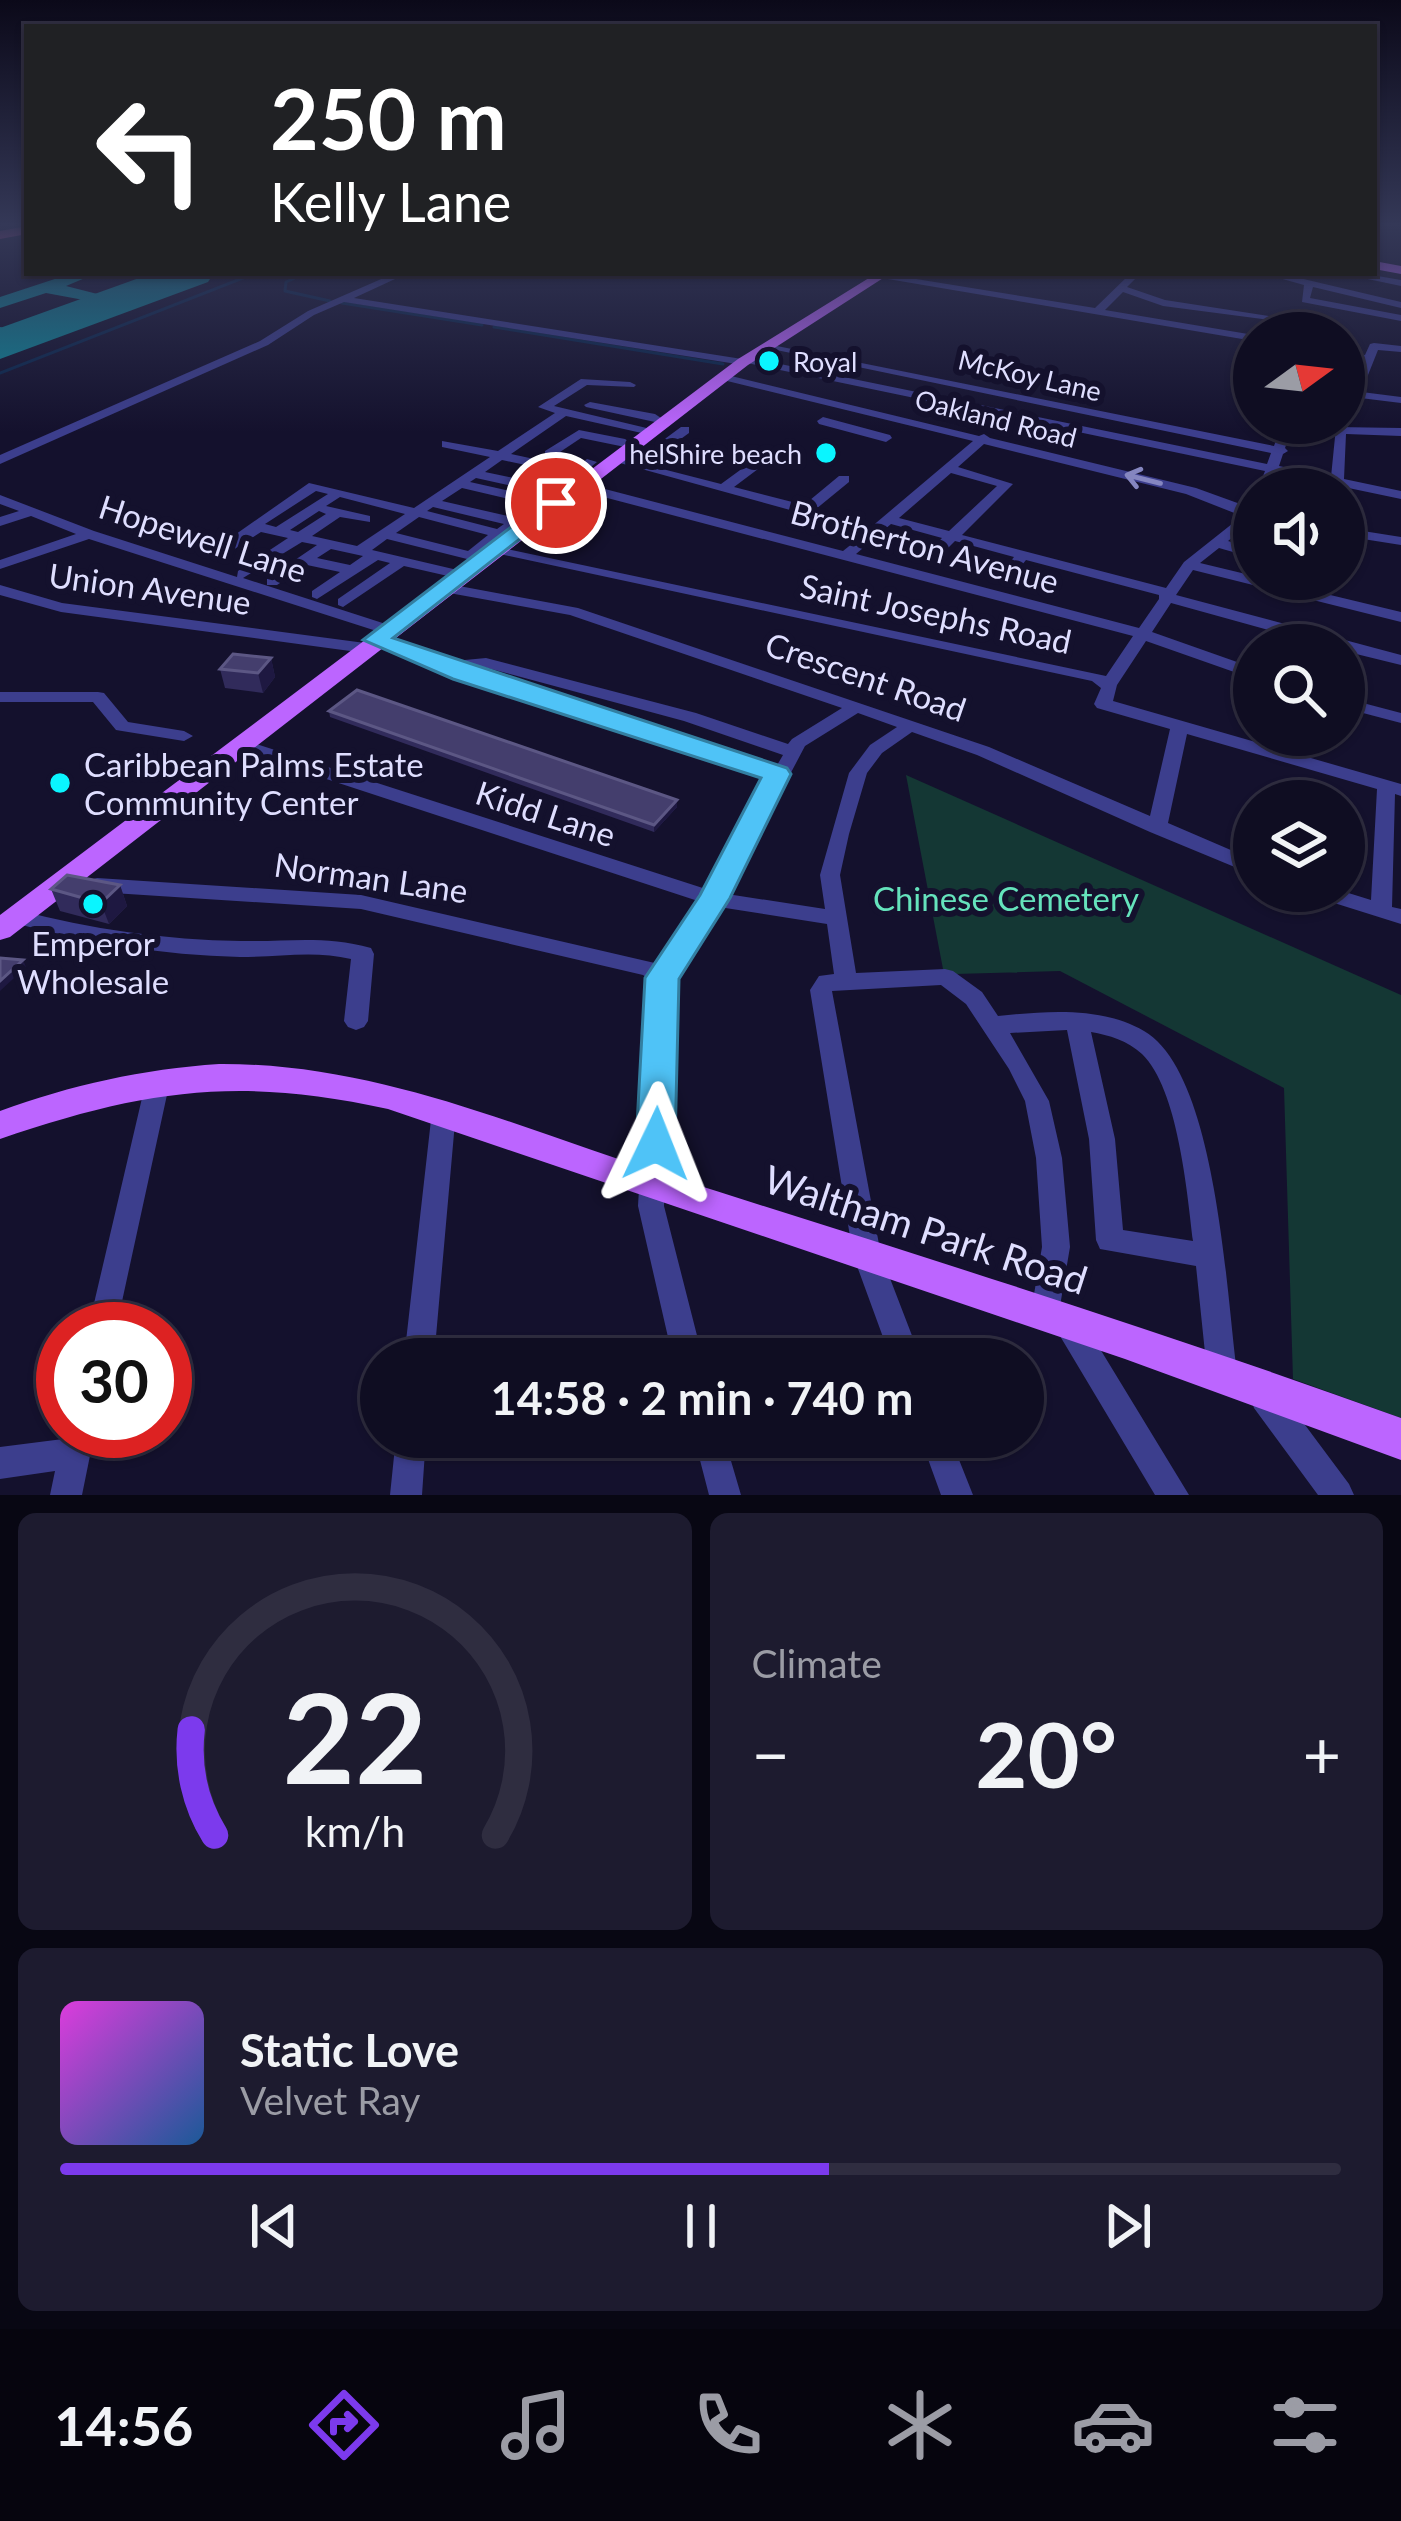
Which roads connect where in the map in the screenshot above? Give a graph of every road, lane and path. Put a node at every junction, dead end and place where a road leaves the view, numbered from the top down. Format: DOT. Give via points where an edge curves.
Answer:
graph roads {
  1 [pos="356,293"];
  2 [pos="854,293"];
  3 [pos="993,293"];
  4 [pos="1120,293"];
  5 [pos="1134,293"];
  6 [pos="1305,293"];
  7 [pos="1347,293"];
  8 [pos="344,298"];
  9 [pos="1324,304"];
  10 [pos="1401,305"];
  11 [pos="1098,311"];
  12 [pos="1253,312"];
  13 [pos="1324,312"];
  14 [pos="1401,318"];
  15 [pos="1233,333"];
  16 [pos="767,347"];
  17 [pos="1401,349"];
  18 [pos="1365,352"];
  19 [pos="1371,352"];
  20 [pos="744,361"];
  21 [pos="1365,369"];
  22 [pos="723,377"];
  23 [pos="1365,394"];
  24 [pos="1401,400"];
  25 [pos="590,405"];
  26 [pos="845,406"];
  27 [pos="567,415"];
  28 [pos="544,426"];
  29 [pos="655,428"];
  30 [pos="685,430"];
  31 [pos="1401,432"];
  32 [pos="579,434"];
  33 [pos="886,438"];
  34 [pos="985,438"];
  35 [pos="446,444"];
  36 [pos="1284,444"];
  37 [pos="512,446"];
  38 [pos="1282,451"];
  39 [pos="625,454"];
  40 [pos="498,455"];
  41 [pos="722,456"];
  42 [pos="0,460"];
  43 [pos="549,460"];
  44 [pos="762,460"];
  45 [pos="534,463"];
  46 [pos="949,468"];
  47 [pos="1259,468"];
  48 [pos="1274,468"];
  49 [pos="1341,468"];
  50 [pos="465,478"];
  51 [pos="578,479"];
  52 [pos="844,479"];
  53 [pos="1401,480"];
  54 [pos="527,485"];
  55 [pos="511,488"];
  56 [pos="724,488"];
  57 [pos="1365,488"];
  58 [pos="1365,488"];
  59 [pos="555,490"];
  60 [pos="495,491"];
  61 [pos="339,492"];
  62 [pos="1401,495"];
  63 [pos="0,499"];
  64 [pos="540,502"];
  65 [pos="423,506"];
  66 [pos="1233,507"];
  67 [pos="315,508"];
  68 [pos="806,510"];
  69 [pos="32,511"];
  70 [pos="337,514"];
  71 [pos="486,515"];
  72 [pos="365,519"];
  73 [pos="462,519"];
  74 [pos="890,520"];
  75 [pos="0,522"];
  76 [pos="514,522"];
  77 [pos="256,526"];
  78 [pos="1233,531"];
  79 [pos="278,532"];
  80 [pos="89,534"];
  81 [pos="383,534"];
  82 [pos="874,534"];
  83 [pos="1365,535"];
  84 [pos="303,538"];
  85 [pos="404,539"];
  86 [pos="951,539"];
  87 [pos="1401,541"];
  88 [pos="1219,542"];
  89 [pos="329,544"];
  90 [pos="430,546"];
  91 [pos="1233,547"];
  92 [pos="372,554"];
  93 [pos="846,556"];
  94 [pos="270,557"];
  95 [pos="1021,557"];
  96 [pos="931,558"];
  97 [pos="402,561"];
  98 [pos="473,561"];
  99 [pos="299,564"];
  100 [pos="0,565"];
  101 [pos="1189,565"];
  102 [pos="243,574"];
  103 [pos="345,574"];
  104 [pos="1233,574"];
  105 [pos="1005,577"];
  106 [pos="272,582"];
  107 [pos="0,590"];
  108 [pos="317,594"];
  109 [pos="1167,595"];
  110 [pos="1330,600"];
  111 [pos="1333,601"];
  112 [pos="343,602"];
  113 [pos="1401,617"];
  114 [pos="1267,624"];
  115 [pos="1140,633"];
  116 [pos="376,639"];
  117 [pos="1365,651"];
  118 [pos="1401,660"];
  119 [pos="1233,666"];
  120 [pos="448,667"];
  121 [pos="1109,684"];
  122 [pos="0,697"];
  123 [pos="856,707"];
  124 [pos="1365,709"];
  125 [pos="1401,718"];
  126 [pos="910,726"];
  127 [pos="1180,726"];
  128 [pos="184,736"];
  129 [pos="241,745"];
  130 [pos="793,752"];
  131 [pos="777,774"];
  132 [pos="1394,789"];
  133 [pos="1157,828"];
  134 [pos="1392,851"];
  135 [pos="1233,859"];
  136 [pos="62,884"];
  137 [pos="714,898"];
  138 [pos="1391,914"];
  139 [pos="837,918"];
  140 [pos="9,924"];
  141 [pos="662,978"];
  142 [pos="846,979"];
  143 [pos="356,1021"];
  144 [pos="1076,1021"];
  145 [pos="990,1026"];
  146 [pos="158,1081"];
  147 [pos="444,1111"];
  148 [pos="0,1126"];
  149 [pos="654,1186"];
  150 [pos="867,1255"];
  151 [pos="1205,1256"];
  152 [pos="109,1302"];
  153 [pos="1054,1314"];
  154 [pos="421,1338"];
  155 [pos="683,1338"];
  156 [pos="898,1338"];
  157 [pos="1239,1378"];
  158 [pos="1401,1439"];
  159 [pos="36,1453"];
  160 [pos="74,1458"];
  161 [pos="409,1458"];
  162 [pos="715,1458"];
  163 [pos="943,1458"];
  164 [pos="0,1463"];
  165 [pos="66,1495"];
  166 [pos="406,1495"];
  167 [pos="725,1495"];
  168 [pos="957,1495"];
  169 [pos="1173,1495"];
  170 [pos="1338,1495"];
  1 -- 8 [label="street"];
  2 -- 16 [label="main road"];
  3 -- 11 [label="street"];
  4 -- 11 [label="street"];
  5 -- 12 [label="street"];
  6 -- 9 [label="street"];
  7 -- 10 [label="street"];
  8 -- 20 [label="street"];
  8 -- 42 [label="street" via="264,343"];
  9 -- 13 [label="street"];
  9 -- 14 [label="street"];
  11 -- 15 [label="street"];
  16 -- 20 [label="main road"];
  16 -- 38 [label="street, McKoy Lane"];
  17 -- 19 [label="street"];
  18 -- 19 [label="street"];
  19 -- 21 [label="street"];
  20 -- 22 [label="main road"];
  20 -- 47 [label="street"];
  22 -- 26 [label="street, Oakland Road"];
  22 -- 29 [label="main road"];
  23 -- 24 [label="street"];
  25 -- 27 [label="street"];
  25 -- 27 [label="street" via="625,385 589,380 545,405"];
  25 -- 29 [label="street"];
  26 -- 33 [label="street" via="823,421"];
  26 -- 34 [label="street, Oakland Road"];
  27 -- 28 [label="street"];
  27 -- 29 [label="street"];
  28 -- 32 [label="street"];
  28 -- 37 [label="street"];
  29 -- 30 [label="street"];
  29 -- 39 [label="main road"];
  29 -- 41 [label="street"];
  31 -- 49 [label="street" via="1340,430"];
  32 -- 39 [label="street"];
  32 -- 43 [label="street"];
  34 -- 46 [label="street"];
  66 -- 34 [label="street, Oakland Road, one-way"];
  35 -- 40 [label="street"];
  36 -- 38 [label="street"];
  37 -- 40 [label="street"];
  37 -- 43 [label="street"];
  38 -- 48 [label="street"];
  39 -- 51 [label="main road"];
  39 -- 56 [label="street"];
  40 -- 45 [label="street"];
  40 -- 50 [label="street"];
  43 -- 45 [label="street"];
  43 -- 51 [label="street, Brotherton Avenue"];
  43 -- 51 [label="street" via="591,462"];
  43 -- 54 [label="street"];
  44 -- 56 [label="street"];
  45 -- 55 [label="street"];
  46 -- 74 [label="street"];
  46 -- 86 [label="street" via="1006,484"];
  50 -- 55 [label="street"];
  50 -- 60 [label="street"];
  50 -- 65 [label="street"];
  51 -- 59 [label="street"];
  51 -- 93 [label="street, Brotherton Avenue"];
  51 -- 98 [label="main road"];
  52 -- 68 [label="street"];
  53 -- 57 [label="street"];
  54 -- 55 [label="street"];
  54 -- 59 [label="street"];
  55 -- 60 [label="street"];
  55 -- 64 [label="street"];
  55 -- 71 [label="street"];
  56 -- 68 [label="street"];
  58 -- 62 [label="street"];
  59 -- 64 [label="street"];
  60 -- 73 [label="street"];
  61 -- 65 [label="street"];
  61 -- 67 [label="street"];
  61 -- 77 [label="street" via="314,486"];
  63 -- 69 [label="street, Hopewell Lane"];
  64 -- 76 [label="street"];
  65 -- 73 [label="street"];
  65 -- 81 [label="street"];
  67 -- 70 [label="street"];
  67 -- 79 [label="street"];
  68 -- 82 [label="street"];
  69 -- 75 [label="street"];
  69 -- 80 [label="street, Hopewell Lane"];
  70 -- 72 [label="street"];
  70 -- 84 [label="street"];
  71 -- 73 [label="street"];
  71 -- 76 [label="street"];
  73 -- 90 [label="street"];
  73 -- 98 [label="street"];
  74 -- 82 [label="street"];
  74 -- 86 [label="street"];
  76 -- 98 [label="street"];
  77 -- 79 [label="street"];
  77 -- 94 [label="street" via="223,550"];
  78 -- 88 [label="street"];
  79 -- 84 [label="street"];
  80 -- 100 [label="street"];
  80 -- 116 [label="street, Hopewell Lane"];
  81 -- 85 [label="street"];
  81 -- 92 [label="street"];
  82 -- 93 [label="street"];
  83 -- 87 [label="street"];
  84 -- 89 [label="street"];
  84 -- 94 [label="street"];
  85 -- 90 [label="street"];
  85 -- 92 [label="street"];
  86 -- 95 [label="street"];
  86 -- 96 [label="street"];
  88 -- 91 [label="street"];
  88 -- 101 [label="street"];
  89 -- 92 [label="street"];
  89 -- 99 [label="street"];
  90 -- 98 [label="street"];
  92 -- 97 [label="street"];
  92 -- 103 [label="street"];
  93 -- 115 [label="street, Brotherton Avenue"];
  94 -- 102 [label="street"];
  95 -- 105 [label="street"];
  95 -- 109 [label="street"];
  97 -- 98 [label="street"];
  97 -- 112 [label="street"];
  98 -- 116 [label="main road"];
  98 -- 121 [label="street, Saint Josephs Road"];
  98 -- 123 [label="street, Crescent Road" via="573,611"];
  99 -- 103 [label="street"];
  99 -- 106 [label="street"];
  101 -- 104 [label="street"];
  101 -- 109 [label="street"];
  103 -- 108 [label="street"];
  107 -- 116 [label="street, Union Avenue" via="61,607"];
  109 -- 114 [label="street"];
  109 -- 115 [label="street"];
  110 -- 111 [label="street"];
  111 -- 113 [label="street"];
  115 -- 119 [label="street, Brotherton Avenue"];
  115 -- 121 [label="street"];
  116 -- 120 [label="street"];
  116 -- 129 [label="main road"];
  117 -- 118 [label="street"];
  120 -- 130 [label="street" via="491,664"];
  120 -- 131 [label="street"];
  121 -- 127 [label="street, Saint Josephs Road" via="1103,704"];
  122 -- 128 [label="street" via="98,698 122,726"];
  123 -- 126 [label="street, Crescent Road"];
  123 -- 130 [label="street"];
  124 -- 125 [label="street"];
  126 -- 133 [label="street, Crescent Road"];
  126 -- 139 [label="street" via="858,773 830,875"];
  127 -- 132 [label="street, Saint Josephs Road"];
  127 -- 133 [label="street"];
  129 -- 136 [label="main road"];
  129 -- 137 [label="street, Kidd Lane"];
  130 -- 131 [label="street"];
  131 -- 137 [label="street"];
  132 -- 134 [label="street"];
  133 -- 135 [label="street, Crescent Road"];
  134 -- 138 [label="street"];
  136 -- 140 [label="main road"];
  136 -- 141 [label="street, Norman Lane" via="361,902 547,942"];
  137 -- 139 [label="street, Kidd Lane"];
  137 -- 141 [label="street"];
  139 -- 142 [label="street"];
  140 -- 143 [label="street" via="239,949 363,953"];
  141 -- 149 [label="street"];
  142 -- 145 [label="street" via="934,974 974,998"];
  142 -- 150 [label="street" via="821,990"];
  144 -- 145 [label="street"];
  144 -- 151 [label="street" via="1150,1047 1174,1082"];
  144 -- 151 [label="street" via="1102,1139 1110,1240"];
  145 -- 153 [label="street" via="1037,1101 1049,1158"];
  146 -- 147 [label="main road, Waltham Park Road" via="296,1079"];
  146 -- 148 [label="main road, Waltham Park Road"];
  146 -- 152 [label="street"];
  147 -- 149 [label="main road, Waltham Park Road"];
  147 -- 154 [label="street"];
  149 -- 150 [label="main road, Waltham Park Road"];
  149 -- 155 [label="street" via="655,1228"];
  150 -- 153 [label="main road, Waltham Park Road"];
  150 -- 156 [label="street"];
  151 -- 157 [label="street"];
  153 -- 157 [label="main road, Waltham Park Road"];
  153 -- 169 [label="street"];
  157 -- 158 [label="main road, Waltham Park Road"];
  157 -- 170 [label="street"];
  159 -- 164 [label="street"];
  160 -- 165 [label="street"];
  161 -- 166 [label="street"];
  162 -- 167 [label="street"];
  163 -- 168 [label="street"];
}
